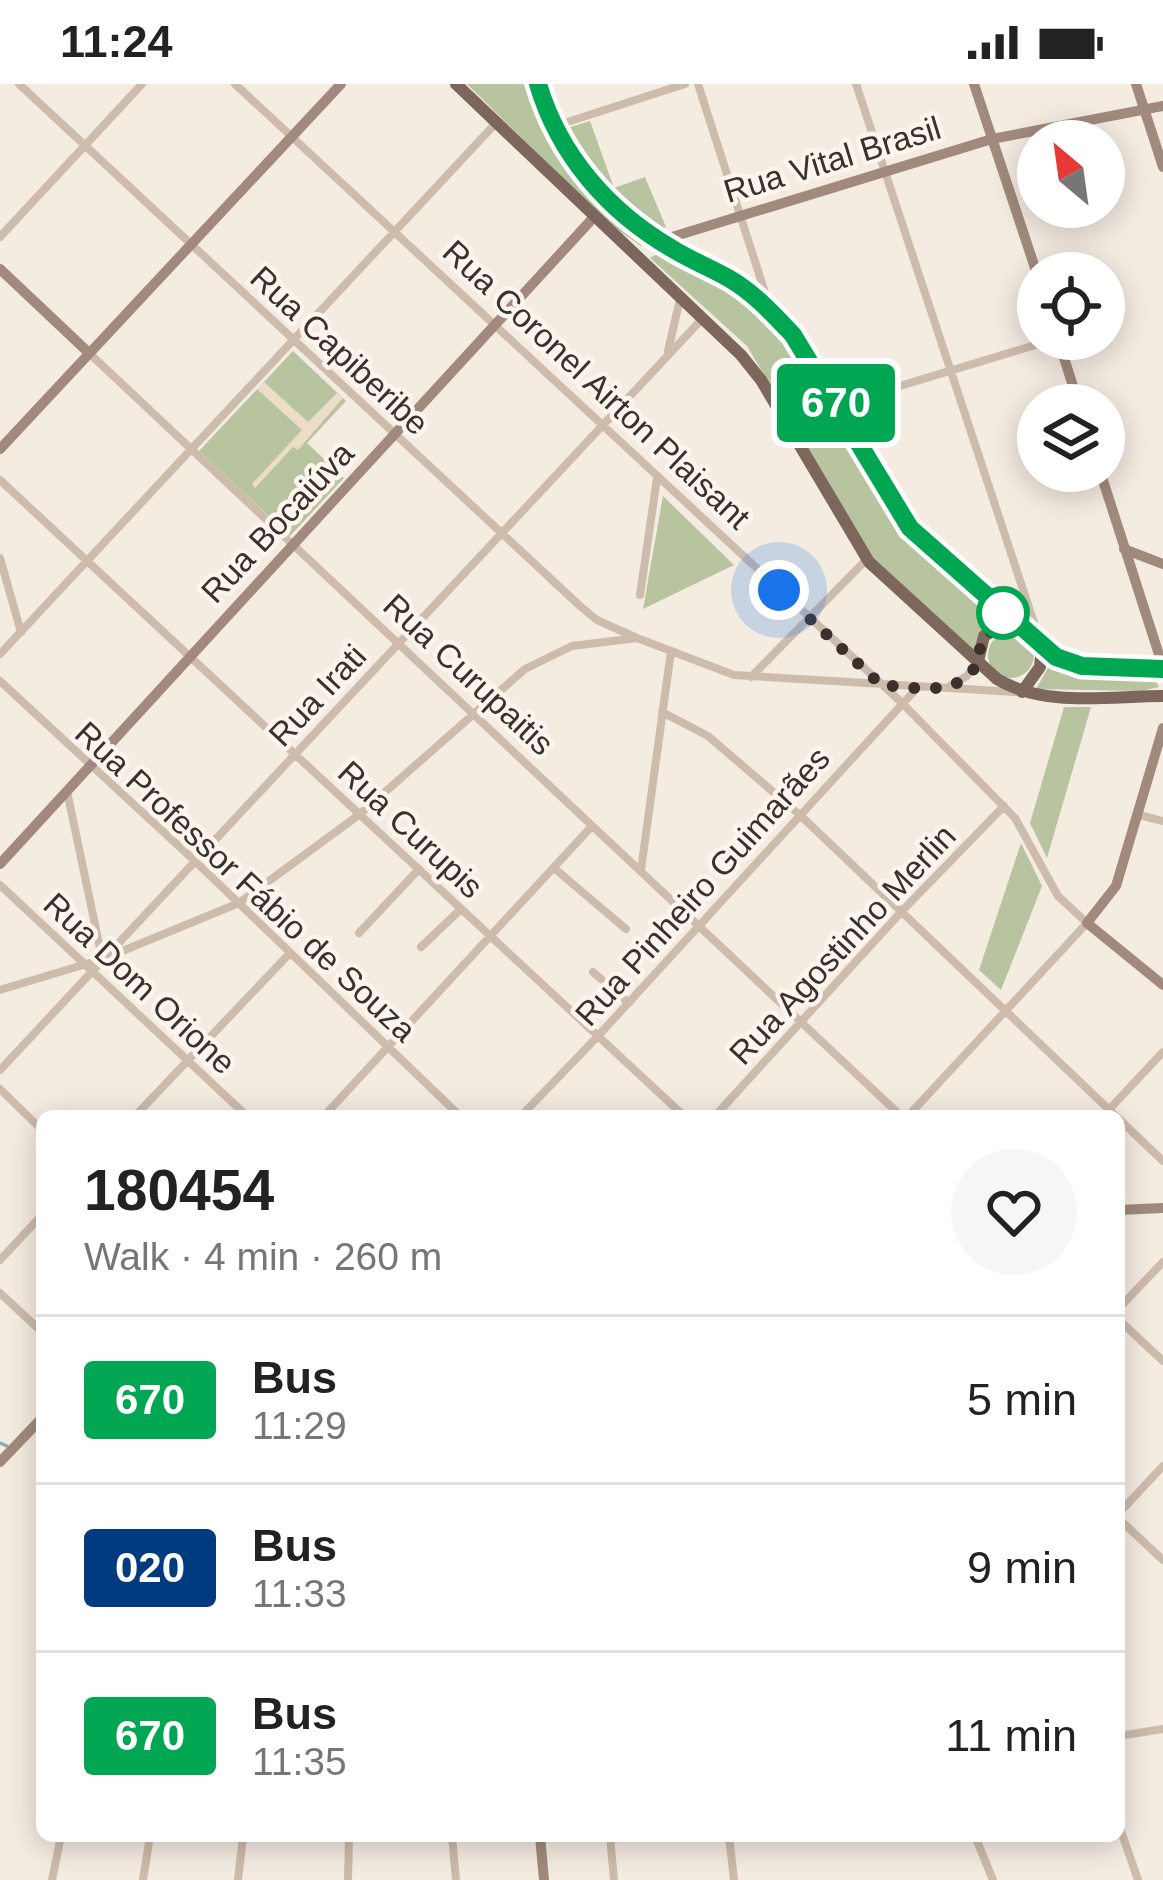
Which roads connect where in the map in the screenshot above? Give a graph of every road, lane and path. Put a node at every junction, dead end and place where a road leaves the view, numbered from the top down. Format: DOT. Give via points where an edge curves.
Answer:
graph roads {
  1 [pos="19,84"];
  2 [pos="142,84"];
  3 [pos="236,84"];
  4 [pos="341,84"];
  5 [pos="455,84"];
  6 [pos="685,84"];
  7 [pos="698,84"];
  8 [pos="856,84"];
  9 [pos="974,84"];
  10 [pos="1136,84"];
  11 [pos="537,88"];
  12 [pos="1163,106"];
  13 [pos="1145,112"];
  14 [pos="496,123"];
  15 [pos="554,126"];
  16 [pos="291,136"];
  17 [pos="992,139"];
  18 [pos="87,143"];
  19 [pos="1163,167"];
  20 [pos="884,170"];
  21 [pos="741,214"];
  22 [pos="594,217"];
  23 [pos="394,232"];
  24 [pos="0,237"];
  25 [pos="192,242"];
  26 [pos="665,244"];
  27 [pos="629,250"];
  28 [pos="1030,252"];
  29 [pos="645,267"];
  30 [pos="0,269"];
  31 [pos="680,299"];
  32 [pos="771,311"];
  33 [pos="702,320"];
  34 [pos="494,326"];
  35 [pos="295,343"];
  36 [pos="1017,351"];
  37 [pos="668,352"];
  38 [pos="89,353"];
  39 [pos="951,372"];
  40 [pos="837,405"];
  41 [pos="601,424"];
  42 [pos="394,435"];
  43 [pos="0,448"];
  44 [pos="193,450"];
  45 [pos="657,477"];
  46 [pos="0,480"];
  47 [pos="1106,492"];
  48 [pos="502,531"];
  49 [pos="294,544"];
  50 [pos="1124,549"];
  51 [pos="0,558"];
  52 [pos="867,560"];
  53 [pos="89,561"];
  54 [pos="1163,564"];
  55 [pos="640,596"];
  56 [pos="1023,597"];
  57 [pos="809,618"];
  58 [pos="1012,620"];
  59 [pos="21,632"];
  60 [pos="637,638"];
  61 [pos="396,644"];
  62 [pos="1042,647"];
  63 [pos="670,651"];
  64 [pos="0,654"];
  65 [pos="190,656"];
  66 [pos="978,662"];
  67 [pos="1163,668"];
  68 [pos="751,676"];
  69 [pos="0,681"];
  70 [pos="881,685"];
  71 [pos="918,687"];
  72 [pos="943,687"];
  73 [pos="1022,692"];
  74 [pos="1163,696"];
  75 [pos="902,703"];
  76 [pos="662,712"];
  77 [pos="472,714"];
  78 [pos="1163,728"];
  79 [pos="295,754"];
  80 [pos="90,766"];
  81 [pos="67,790"];
  82 [pos="1004,806"];
  83 [pos="360,814"];
  84 [pos="800,815"];
  85 [pos="1139,815"];
  86 [pos="1163,821"];
  87 [pos="592,826"];
  88 [pos="195,861"];
  89 [pos="0,864"];
  90 [pos="554,868"];
  91 [pos="419,869"];
  92 [pos="640,872"];
  93 [pos="0,884"];
  94 [pos="239,903"];
  95 [pos="461,909"];
  96 [pos="902,911"];
  97 [pos="1087,923"];
  98 [pos="699,926"];
  99 [pos="626,929"];
  100 [pos="359,933"];
  101 [pos="492,937"];
  102 [pos="421,947"];
  103 [pos="290,953"];
  104 [pos="103,959"];
  105 [pos="89,968"];
  106 [pos="593,972"];
  107 [pos="1163,985"];
  108 [pos="0,990"];
  109 [pos="628,1004"];
  110 [pos="1008,1009"];
  111 [pos="801,1022"];
  112 [pos="598,1036"];
  113 [pos="388,1047"];
  114 [pos="1163,1052"];
  115 [pos="188,1060"];
  116 [pos="0,1070"];
  117 [pos="0,1089"];
  118 [pos="1111,1108"];
  119 [pos="141,1110"];
  120 [pos="242,1110"];
  121 [pos="330,1110"];
  122 [pos="454,1110"];
  123 [pos="526,1110"];
  124 [pos="678,1110"];
  125 [pos="720,1110"];
  126 [pos="898,1110"];
  127 [pos="911,1110"];
  128 [pos="1125,1122"];
  129 [pos="36,1124"];
  130 [pos="1163,1161"];
  131 [pos="1163,1208"];
  132 [pos="1125,1210"];
  133 [pos="36,1221"];
  134 [pos="0,1260"];
  135 [pos="1163,1262"];
  136 [pos="0,1293"];
  137 [pos="1125,1302"];
  138 [pos="36,1326"];
  139 [pos="1125,1326"];
  140 [pos="1163,1361"];
  141 [pos="36,1424"];
  142 [pos="0,1462"];
  143 [pos="1163,1466"];
  144 [pos="1125,1509"];
  145 [pos="1125,1522"];
  146 [pos="1163,1560"];
  147 [pos="1163,1730"];
  148 [pos="1125,1735"];
  149 [pos="60,1842"];
  150 [pos="149,1842"];
  151 [pos="242,1842"];
  152 [pos="349,1842"];
  153 [pos="453,1842"];
  154 [pos="541,1842"];
  155 [pos="610,1842"];
  156 [pos="730,1842"];
  157 [pos="977,1842"];
  158 [pos="1125,1842"];
  159 [pos="52,1880"];
  160 [pos="143,1880"];
  161 [pos="238,1880"];
  162 [pos="348,1880"];
  163 [pos="456,1880"];
  164 [pos="544,1880"];
  165 [pos="614,1880"];
  166 [pos="734,1880"];
  167 [pos="993,1880"];
  168 [pos="1138,1880"];
  1 -- 18 [label="street, Rua Capiberibe"];
  2 -- 18 [label="street"];
  3 -- 16 [label="street, Rua Coronel Airton Plaisant"];
  4 -- 16 [label="street"];
  5 -- 14 [label="main road"];
  6 -- 15 [label="street"];
  7 -- 21 [label="street"];
  8 -- 20 [label="street"];
  9 -- 17 [label="street"];
  10 -- 13 [label="street"];
  11 -- 15 [label="main road"];
  12 -- 13 [label="street, Rua Vital Brasil"];
  13 -- 17 [label="street, Rua Vital Brasil"];
  13 -- 19 [label="street"];
  14 -- 22 [label="main road"];
  14 -- 23 [label="street"];
  15 -- 26 [label="main road" via="606,199"];
  16 -- 23 [label="street, Rua Coronel Airton Plaisant"];
  16 -- 25 [label="street"];
  17 -- 20 [label="street, Rua Vital Brasil"];
  17 -- 28 [label="street"];
  18 -- 24 [label="street"];
  18 -- 25 [label="street, Rua Capiberibe"];
  20 -- 21 [label="street, Rua Vital Brasil"];
  20 -- 39 [label="street"];
  21 -- 26 [label="street, Rua Vital Brasil"];
  21 -- 32 [label="street"];
  22 -- 27 [label="main road"];
  22 -- 34 [label="street, Rua Bocaiúva"];
  23 -- 34 [label="street, Rua Coronel Airton Plaisant"];
  23 -- 35 [label="street"];
  25 -- 35 [label="street, Rua Capiberibe"];
  25 -- 38 [label="street"];
  26 -- 27 [label="main road"];
  26 -- 29 [label="main road"];
  26 -- 32 [label="main road"];
  27 -- 29 [label="main road"];
  29 -- 31 [label="main road"];
  30 -- 38 [label="street, Rua Curupaitis"];
  31 -- 33 [label="main road"];
  31 -- 37 [label="street"];
  32 -- 40 [label="main road"];
  33 -- 37 [label="street, Rua Irati"];
  33 -- 52 [label="main road" via="761,380"];
  34 -- 41 [label="street, Rua Coronel Airton Plaisant"];
  34 -- 42 [label="street, Rua Bocaiúva"];
  35 -- 42 [label="street, Rua Capiberibe"];
  35 -- 44 [label="street"];
  36 -- 39 [label="street"];
  37 -- 41 [label="street, Rua Irati"];
  38 -- 43 [label="street"];
  38 -- 44 [label="street, Rua Curupaitis"];
  39 -- 40 [label="street"];
  39 -- 56 [label="street"];
  40 -- 58 [label="main road" via="898,513"];
  41 -- 45 [label="street, Rua Coronel Airton Plaisant"];
  41 -- 48 [label="street, Rua Irati"];
  42 -- 48 [label="street, Rua Capiberibe"];
  42 -- 49 [label="street, Rua Bocaiúva"];
  44 -- 49 [label="street, Rua Curupaitis"];
  44 -- 53 [label="street"];
  45 -- 55 [label="street"];
  45 -- 57 [label="street, Rua Coronel Airton Plaisant"];
  46 -- 53 [label="street, Rua Curupis"];
  47 -- 50 [label="street"];
  48 -- 60 [label="street, Rua Capiberibe" via="596,620"];
  48 -- 61 [label="street, Rua Irati"];
  49 -- 61 [label="street, Rua Curupaitis"];
  49 -- 65 [label="street, Rua Bocaiúva"];
  50 -- 54 [label="street"];
  50 -- 67 [label="street"];
  51 -- 59 [label="street"];
  52 -- 57 [label="street"];
  52 -- 66 [label="main road"];
  53 -- 59 [label="street"];
  53 -- 65 [label="street, Rua Curupis"];
  56 -- 58 [label="street"];
  56 -- 62 [label="street"];
  57 -- 68 [label="street"];
  57 -- 70 [label="street, Rua Coronel Airton Plaisant"];
  58 -- 62 [label="main road"];
  58 -- 66 [label="main road" via="984,636"];
  59 -- 64 [label="street"];
  60 -- 63 [label="street, Rua Capiberibe"];
  60 -- 77 [label="street" via="548,655"];
  61 -- 77 [label="street, Rua Curupaitis"];
  61 -- 79 [label="street, Rua Irati"];
  62 -- 67 [label="main road" via="1082,666"];
  62 -- 73 [label="main road" via="1040,668"];
  63 -- 68 [label="street, Rua Capiberibe"];
  63 -- 76 [label="street"];
  65 -- 79 [label="street, Rua Curupis"];
  65 -- 80 [label="street, Rua Bocaiúva"];
  66 -- 72 [label="street"];
  66 -- 73 [label="main road"];
  68 -- 70 [label="street, Rua Capiberibe"];
  69 -- 80 [label="street, Rua Professor Fábio de Souza"];
  70 -- 71 [label="street, Rua Capiberibe"];
  70 -- 75 [label="street, Rua Coronel Airton Plaisant"];
  71 -- 72 [label="street, Rua Capiberibe"];
  71 -- 75 [label="street, Rua Pinheiro Guimarães"];
  72 -- 73 [label="street, Rua Capiberibe"];
  73 -- 74 [label="main road"];
  75 -- 82 [label="street, Rua Coronel Airton Plaisant"];
  75 -- 84 [label="street, Rua Pinheiro Guimarães"];
  76 -- 84 [label="street" via="708,736"];
  76 -- 92 [label="street"];
  77 -- 83 [label="street"];
  77 -- 87 [label="street, Rua Curupaitis"];
  78 -- 85 [label="street"];
  79 -- 83 [label="street, Rua Curupis"];
  79 -- 88 [label="street, Rua Irati"];
  80 -- 81 [label="street, Rua Bocaiúva"];
  80 -- 88 [label="street, Rua Professor Fábio de Souza"];
  81 -- 89 [label="street, Rua Bocaiúva"];
  81 -- 104 [label="street"];
  82 -- 96 [label="street, Rua Agostinho Merlin"];
  82 -- 97 [label="street, Rua Coronel Airton Plaisant" via="1058,896"];
  83 -- 91 [label="street, Rua Curupis"];
  83 -- 94 [label="street"];
  84 -- 96 [label="street"];
  84 -- 98 [label="street, Rua Pinheiro Guimarães"];
  85 -- 86 [label="street"];
  85 -- 97 [label="street" via="1116,886"];
  87 -- 90 [label="street"];
  87 -- 92 [label="street, Rua Curupaitis"];
  88 -- 94 [label="street, Rua Professor Fábio de Souza"];
  88 -- 104 [label="street, Rua Irati"];
  90 -- 99 [label="street"];
  90 -- 101 [label="street"];
  91 -- 95 [label="street, Rua Curupis"];
  91 -- 100 [label="street"];
  92 -- 98 [label="street, Rua Curupaitis"];
  93 -- 105 [label="street, Rua Dom Orione"];
  94 -- 103 [label="street, Rua Professor Fábio de Souza"];
  94 -- 104 [label="street"];
  95 -- 101 [label="street, Rua Curupis"];
  95 -- 102 [label="street"];
  96 -- 110 [label="street"];
  96 -- 111 [label="street, Rua Agostinho Merlin"];
  97 -- 107 [label="street, Rua Coronel Airton Plaisant"];
  97 -- 110 [label="street"];
  98 -- 109 [label="street, Rua Pinheiro Guimarães"];
  98 -- 111 [label="street, Rua Curupaitis"];
  101 -- 112 [label="street, Rua Curupis"];
  101 -- 113 [label="street"];
  103 -- 113 [label="street, Rua Professor Fábio de Souza"];
  103 -- 115 [label="street"];
  104 -- 105 [label="street, Rua Irati"];
  105 -- 108 [label="street"];
  105 -- 115 [label="street, Rua Dom Orione"];
  105 -- 116 [label="street, Rua Irati"];
  106 -- 109 [label="street"];
  109 -- 112 [label="street, Rua Pinheiro Guimarães"];
  110 -- 118 [label="street"];
  110 -- 127 [label="street"];
  111 -- 125 [label="street, Rua Agostinho Merlin"];
  111 -- 126 [label="street, Rua Curupaitis"];
  112 -- 123 [label="street, Rua Pinheiro Guimarães"];
  112 -- 124 [label="street, Rua Curupis"];
  113 -- 121 [label="street"];
  113 -- 122 [label="street, Rua Professor Fábio de Souza"];
  114 -- 118 [label="street"];
  115 -- 119 [label="street"];
  115 -- 120 [label="street, Rua Dom Orione"];
  117 -- 129 [label="street"];
  128 -- 130 [label="street"];
  131 -- 132 [label="street"];
  133 -- 134 [label="street"];
  135 -- 137 [label="street"];
  136 -- 138 [label="street"];
  139 -- 140 [label="street"];
  141 -- 142 [label="street"];
  143 -- 144 [label="street"];
  145 -- 146 [label="street"];
  147 -- 148 [label="street"];
  149 -- 159 [label="street"];
  150 -- 160 [label="street"];
  151 -- 161 [label="street"];
  152 -- 162 [label="street"];
  153 -- 163 [label="street"];
  154 -- 164 [label="street"];
  155 -- 165 [label="street"];
  156 -- 166 [label="street"];
  157 -- 167 [label="street"];
  158 -- 168 [label="street"];
}
